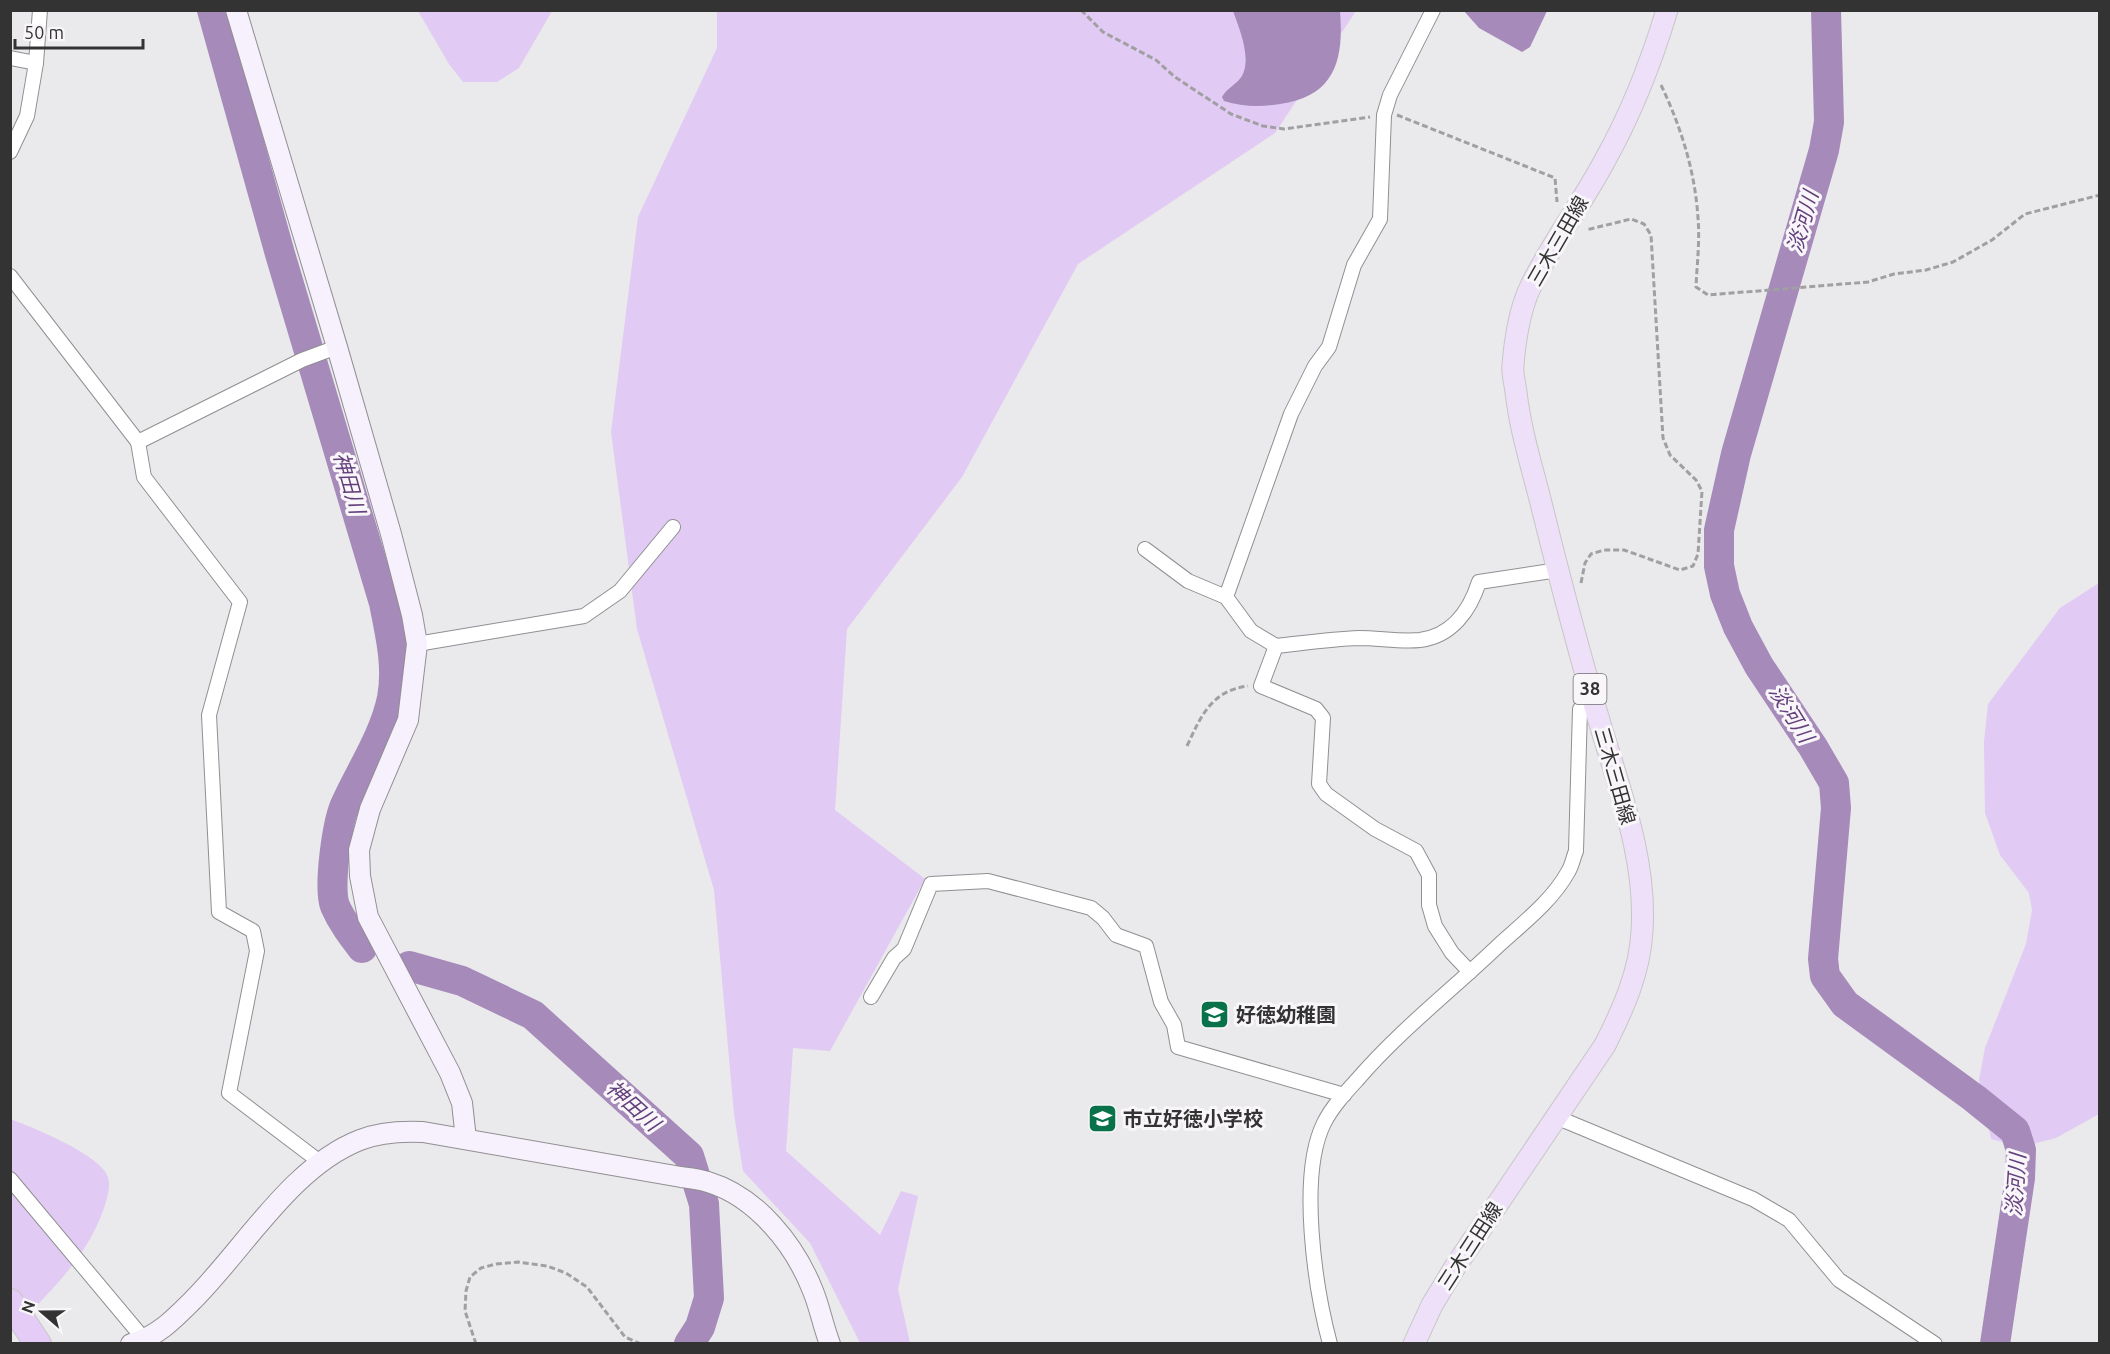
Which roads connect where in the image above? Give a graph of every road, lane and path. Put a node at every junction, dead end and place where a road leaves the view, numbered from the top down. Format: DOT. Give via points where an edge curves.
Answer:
graph roads {
  1 [pos="40,10"];
  2 [pos="236,10"];
  3 [pos="1081,10"];
  4 [pos="1433,10"];
  5 [pos="1667,10"];
  6 [pos="10,58"];
  7 [pos="1652,60"];
  8 [pos="36,63"];
  9 [pos="1384,115"];
  10 [pos="10,152"];
  11 [pos="2100,195"];
  12 [pos="1560,236"];
  13 [pos="10,276"];
  14 [pos="329,349"];
  15 [pos="138,442"];
  16 [pos="673,527"];
  17 [pos="1145,549"];
  18 [pos="1558,570"];
  19 [pos="1584,594"];
  20 [pos="1226,597"];
  21 [pos="417,644"];
  22 [pos="1276,646"];
  23 [pos="1261,686"];
  24 [pos="1592,694"];
  25 [pos="1187,746"];
  26 [pos="1470,972"];
  27 [pos="871,997"];
  28 [pos="1344,1095"];
  29 [pos="1556,1117"];
  30 [pos="466,1139"];
  31 [pos="320,1162"];
  32 [pos="10,1179"];
  33 [pos="10,1302"];
  34 [pos="141,1342"];
  35 [pos="38,1344"];
  36 [pos="476,1344"];
  37 [pos="641,1344"];
  38 [pos="830,1344"];
  39 [pos="1330,1344"];
  40 [pos="1414,1344"];
  41 [pos="1935,1344"];
  1 -- 8 [label="street"];
  2 -- 14 [label="street"];
  3 -- 9 [label="path" via="1103,32 1156,60 1231,114 1263,126 1284,129"];
  4 -- 9 [label="street" via="1390,95"];
  5 -- 7 [label="main road, 三木三田線 / 38"];
  6 -- 8 [label="street"];
  7 -- 11 [label="path" via="1678,120 1689,160 1698,218 1696,287 1708,295 1868,282 1926,270 1953,262 1992,240 2025,214"];
  7 -- 12 [label="main road, 三木三田線 / 38" via="1605,160"];
  8 -- 10 [label="street" via="27,116"];
  9 -- 12 [label="path" via="1396,115 1555,178"];
  9 -- 20 [label="street" via="1380,219 1354,265 1329,347 1291,414"];
  12 -- 18 [label="main road, 三木三田線 / 38" via="1528,292 1516,332 1513,369 1517,406"];
  12 -- 19 [label="path" via="1631,219 1644,224 1651,235 1663,438 1670,455 1702,491 1698,554 1693,566 1680,570 1624,550 1605,550 1591,554 1585,563 1581,582"];
  13 -- 15 [label="street"];
  14 -- 15 [label="street"];
  14 -- 21 [label="street" via="391,534"];
  15 -- 31 [label="street" via="144,477 240,602 209,715 219,912 253,931 257,951 229,1093"];
  16 -- 21 [label="street" via="620,591 584,616"];
  17 -- 20 [label="street" via="1188,581"];
  18 -- 22 [label="street" via="1479,582 1473,601 1458,622 1441,634 1420,640 1331,639"];
  18 -- 24 [label="main road, 三木三田線 / 38"];
  20 -- 22 [label="street" via="1251,632"];
  21 -- 30 [label="street" via="408,720 370,809 359,850 360,876 368,917 450,1073 462,1103"];
  22 -- 23 [label="street"];
  23 -- 25 [label="path" via="1245,686 1213,701 1202,714"];
  23 -- 26 [label="street" via="1316,709 1323,718 1319,783 1326,794 1375,829 1416,851 1428,875 1429,905 1435,926"];
  24 -- 26 [label="street" via="1580,709 1576,851 1569,872 1552,896"];
  24 -- 29 [label="main road, 三木三田線 / 38" via="1633,838 1642,886 1642,932 1623,1008 1605,1045"];
  26 -- 28 [label="street" via="1384,1048"];
  27 -- 28 [label="street" via="894,958 904,949 931,884 988,881 1091,908 1116,934 1146,946 1178,1047"];
  28 -- 39 [label="street" via="1324,1123 1313,1154 1310,1208 1320,1305"];
  29 -- 40 [label="main road, 三木三田線 / 38" via="1455,1267"];
  29 -- 41 [label="street" via="1753,1199 1789,1220 1839,1280"];
  30 -- 31 [label="street" via="399,1131 361,1139"];
  30 -- 38 [label="street" via="708,1182 734,1194 763,1215 787,1242 813,1290"];
  31 -- 34 [label="street" via="296,1184 208,1286 166,1328"];
  32 -- 34 [label="street"];
  33 -- 35 [label="highway"];
  36 -- 37 [label="path" via="465,1311 470,1277 481,1268 518,1262 547,1266 587,1287 626,1337"];
}
